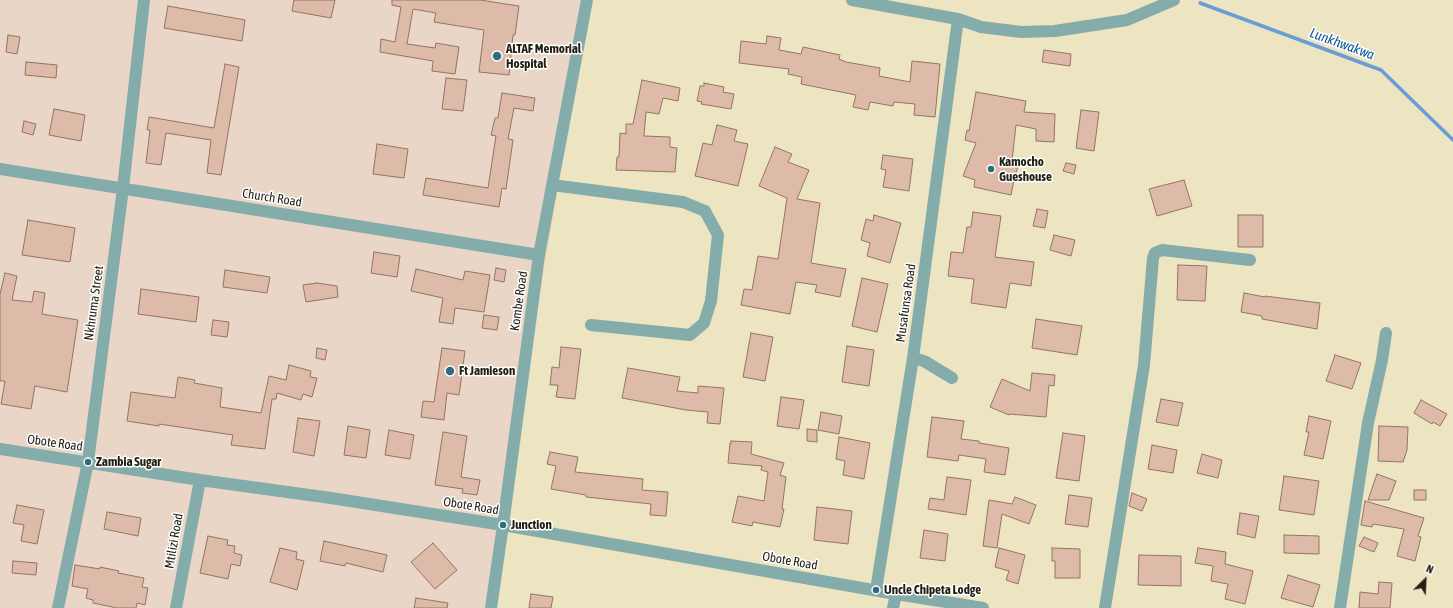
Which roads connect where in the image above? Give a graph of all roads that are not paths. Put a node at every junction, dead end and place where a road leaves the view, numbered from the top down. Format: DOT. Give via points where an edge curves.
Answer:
graph roads {
  1 [pos="144,0"];
  2 [pos="587,0"];
  3 [pos="852,0"];
  4 [pos="1174,0"];
  5 [pos="958,19"];
  6 [pos="0,169"];
  7 [pos="552,185"];
  8 [pos="123,188"];
  9 [pos="539,255"];
  10 [pos="1250,260"];
  11 [pos="591,325"];
  12 [pos="1386,333"];
  13 [pos="913,358"];
  14 [pos="952,378"];
  15 [pos="0,449"];
  16 [pos="88,462"];
  17 [pos="200,480"];
  18 [pos="503,525"];
  19 [pos="876,590"];
  20 [pos="896,594"];
  21 [pos="58,608"];
  22 [pos="176,608"];
  23 [pos="491,608"];
  24 [pos="893,608"];
  25 [pos="982,608"];
  26 [pos="1105,608"];
  27 [pos="1340,608"];
  1 -- 8 [label="street, Nkhruma Street"];
  2 -- 7 [label="street, Kombe Road"];
  3 -- 5 [label="street"];
  4 -- 5 [label="street" via="1127,20 1056,31 1021,32 981,27"];
  5 -- 13 [label="street, Musafunsa Road"];
  6 -- 8 [label="street, Church Road"];
  7 -- 9 [label="street, Kombe Road"];
  7 -- 11 [label="street" via="683,202 705,211 718,235 711,301 704,323 690,335"];
  8 -- 9 [label="street, Church Road"];
  8 -- 16 [label="street, Nkhruma Street"];
  9 -- 18 [label="street, Kombe Road"];
  10 -- 26 [label="street" via="1162,250 1155,253 1152,258 1144,365"];
  12 -- 27 [label="street" via="1368,423"];
  13 -- 14 [label="street" via="924,361"];
  13 -- 19 [label="street, Musafunsa Road"];
  15 -- 16 [label="street, Obote Road"];
  16 -- 17 [label="street, Obote Road"];
  16 -- 21 [label="street, Nkhruma Street"];
  17 -- 18 [label="street, Obote Road"];
  17 -- 22 [label="street, Mtilizi Road"];
  18 -- 19 [label="street, Obote Road"];
  18 -- 23 [label="street, Kombe Road"];
  19 -- 20 [label="street, Obote Road"];
  20 -- 24 [label="street"];
  20 -- 25 [label="street, Obote Road"];
}
